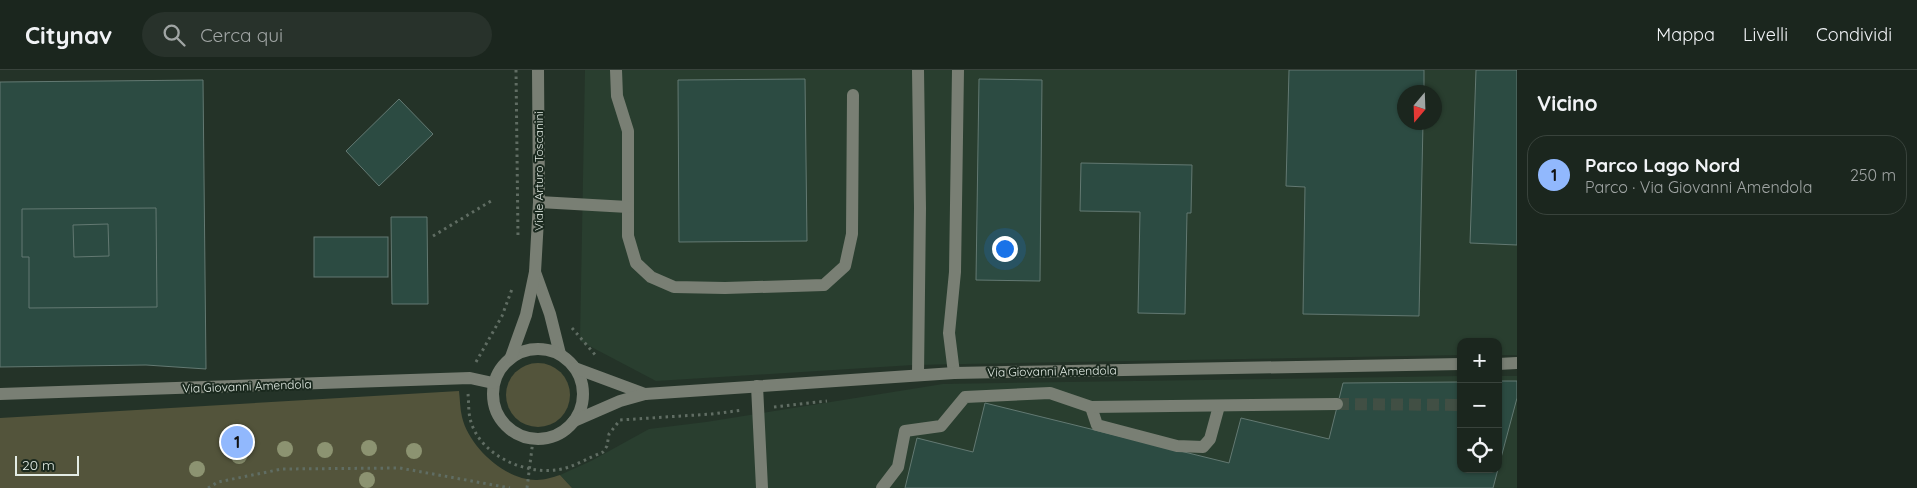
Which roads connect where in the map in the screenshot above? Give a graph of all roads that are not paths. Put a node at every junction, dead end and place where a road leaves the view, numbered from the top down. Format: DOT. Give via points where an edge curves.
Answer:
graph roads {
  1 [pos="538,70"];
  2 [pos="616,70"];
  3 [pos="918,70"];
  4 [pos="958,70"];
  5 [pos="852,95"];
  6 [pos="539,202"];
  7 [pos="628,208"];
  8 [pos="535,272"];
  9 [pos="560,354"];
  10 [pos="511,357"];
  11 [pos="1457,364"];
  12 [pos="1502,364"];
  13 [pos="1517,364"];
  14 [pos="575,368"];
  15 [pos="954,374"];
  16 [pos="918,375"];
  17 [pos="493,383"];
  18 [pos="757,386"];
  19 [pos="0,394"];
  20 [pos="645,394"];
  21 [pos="1337,404"];
  22 [pos="1219,406"];
  23 [pos="1091,407"];
  24 [pos="574,422"];
  25 [pos="762,488"];
  26 [pos="882,488"];
  1 -- 6 [label="street, Viale Arturo Toscanini"];
  2 -- 7 [label="street" via="617,96 628,131"];
  3 -- 16 [label="street"];
  4 -- 15 [label="street" via="955,272 949,334"];
  5 -- 7 [label="street" via="852,234 845,266 824,285 674,287 651,277 636,263 628,236"];
  6 -- 7 [label="street"];
  6 -- 8 [label="street, Viale Arturo Toscanini"];
  8 -- 9 [label="street, Viale Arturo Toscanini"];
  8 -- 10 [label="street, Viale Arturo Toscanini" via="526,315"];
  9 -- 10 [label="street" via="541,348 525,350"];
  9 -- 14 [label="street"];
  10 -- 17 [label="street" via="500,368"];
  11 -- 15 [label="street, Via Giovanni Amendola"];
  12 -- 13 [label="street"];
  14 -- 20 [label="street, Via Giovanni Amendola"];
  14 -- 24 [label="street" via="584,393 582,407"];
  15 -- 16 [label="street, Via Giovanni Amendola"];
  16 -- 18 [label="street, Via Giovanni Amendola"];
  17 -- 19 [label="street, Via Giovanni Amendola" via="470,378"];
  17 -- 24 [label="street" via="496,412 513,432 532,440 553,437"];
  18 -- 20 [label="street, Via Giovanni Amendola"];
  18 -- 25 [label="street"];
  20 -- 24 [label="street, Via Giovanni Amendola"];
  21 -- 22 [label="street"];
  22 -- 23 [label="street"];
  22 -- 23 [label="street" via="1210,439 1203,447 1177,446 1097,425"];
  23 -- 26 [label="street" via="1050,393 965,397 941,426 905,431 898,467"];
}
